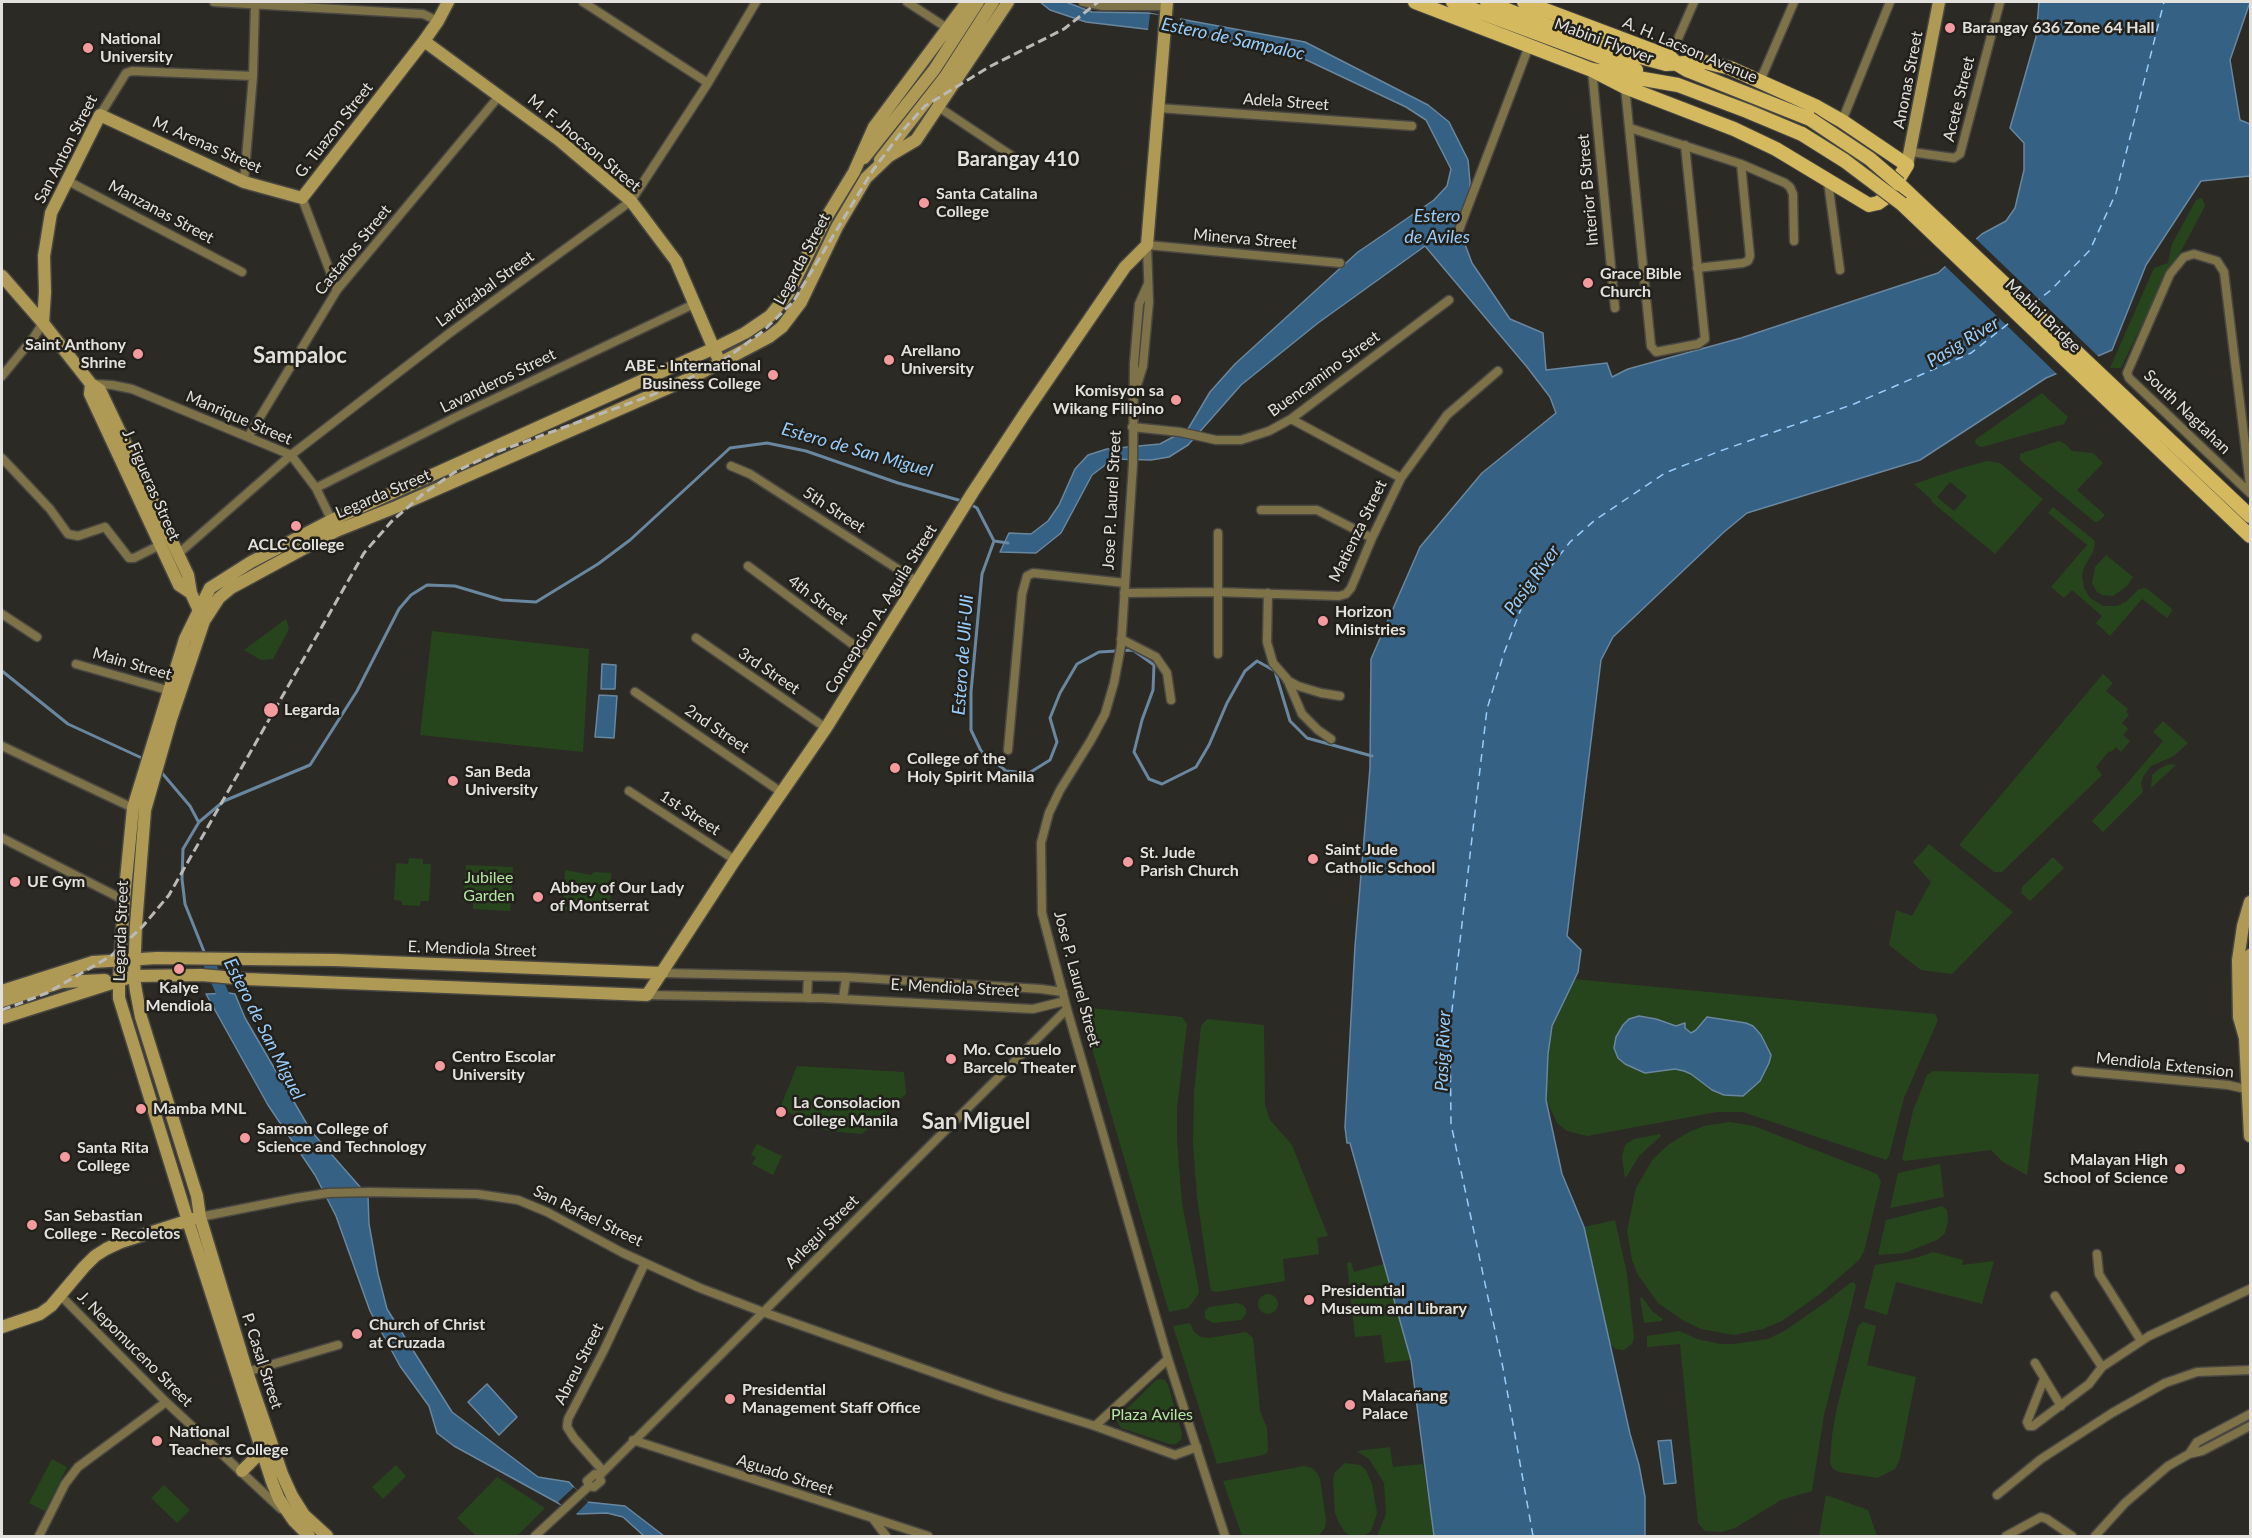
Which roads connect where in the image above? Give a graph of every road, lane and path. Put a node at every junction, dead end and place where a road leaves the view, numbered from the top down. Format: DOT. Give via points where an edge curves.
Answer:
graph roads {
  1 [pos="214,2"];
  2 [pos="448,2"];
  3 [pos="583,2"];
  4 [pos="756,2"];
  5 [pos="907,2"];
  6 [pos="968,2"];
  7 [pos="978,2"];
  8 [pos="993,2"];
  9 [pos="1008,2"];
  10 [pos="1083,2"];
  11 [pos="1415,2"];
  12 [pos="1453,2"];
  13 [pos="1487,2"];
  14 [pos="1524,2"];
  15 [pos="1694,2"];
  16 [pos="1794,2"];
  17 [pos="1890,2"];
  18 [pos="1939,2"];
  19 [pos="2000,2"];
  20 [pos="255,5"];
  21 [pos="1166,8"];
  22 [pos="438,21"];
  23 [pos="947,28"];
  24 [pos="424,41"];
  25 [pos="1529,46"];
  26 [pos="1593,57"];
  27 [pos="1673,60"];
  28 [pos="253,76"];
  29 [pos="1760,81"];
  30 [pos="708,82"];
  31 [pos="1678,85"];
  32 [pos="1625,87"];
  33 [pos="500,95"];
  34 [pos="918,102"];
  35 [pos="937,106"];
  36 [pos="1158,108"];
  37 [pos="100,115"];
  38 [pos="1810,118"];
  39 [pos="1842,121"];
  40 [pos="1412,126"];
  41 [pos="1630,128"];
  42 [pos="1802,134"];
  43 [pos="1685,145"];
  44 [pos="1015,158"];
  45 [pos="1909,159"];
  46 [pos="1741,164"];
  47 [pos="854,172"];
  48 [pos="866,178"];
  49 [pos="66,180"];
  50 [pos="244,182"];
  51 [pos="1828,182"];
  52 [pos="302,198"];
  53 [pos="631,201"];
  54 [pos="1459,230"];
  55 [pos="1794,241"];
  56 [pos="1147,245"];
  57 [pos="1340,263"];
  58 [pos="1697,268"];
  59 [pos="1840,270"];
  60 [pos="242,272"];
  61 [pos="2,276"];
  62 [pos="337,290"];
  63 [pos="1449,300"];
  64 [pos="694,304"];
  65 [pos="1615,308"];
  66 [pos="43,323"];
  67 [pos="713,349"];
  68 [pos="720,364"];
  69 [pos="1498,371"];
  70 [pos="2,376"];
  71 [pos="91,384"];
  72 [pos="1291,419"];
  73 [pos="1132,430"];
  74 [pos="248,437"];
  75 [pos="291,455"];
  76 [pos="2,458"];
  77 [pos="731,466"];
  78 [pos="1401,478"];
  79 [pos="2250,485"];
  80 [pos="316,488"];
  81 [pos="2250,493"];
  82 [pos="146,500"];
  83 [pos="1261,510"];
  84 [pos="2250,516"];
  85 [pos="334,526"];
  86 [pos="1218,533"];
  87 [pos="2250,536"];
  88 [pos="1372,537"];
  89 [pos="160,545"];
  90 [pos="178,554"];
  91 [pos="748,566"];
  92 [pos="918,582"];
  93 [pos="1124,588"];
  94 [pos="1217,592"];
  95 [pos="191,593"];
  96 [pos="1268,593"];
  97 [pos="2,614"];
  98 [pos="201,615"];
  99 [pos="37,637"];
  100 [pos="696,638"];
  101 [pos="1121,643"];
  102 [pos="1218,654"];
  103 [pos="871,658"];
  104 [pos="76,664"];
  105 [pos="1287,679"];
  106 [pos="174,692"];
  107 [pos="635,692"];
  108 [pos="1340,696"];
  109 [pos="1171,700"];
  110 [pos="826,728"];
  111 [pos="1331,739"];
  112 [pos="2,746"];
  113 [pos="1008,750"];
  114 [pos="629,791"];
  115 [pos="781,792"];
  116 [pos="133,808"];
  117 [pos="2,838"];
  118 [pos="735,860"];
  119 [pos="124,900"];
  120 [pos="2250,902"];
  121 [pos="2250,955"];
  122 [pos="135,959"];
  123 [pos="121,960"];
  124 [pos="662,973"];
  125 [pos="134,976"];
  126 [pos="808,977"];
  127 [pos="846,977"];
  128 [pos="118,980"];
  129 [pos="2,991"];
  130 [pos="1062,992"];
  131 [pos="647,995"];
  132 [pos="807,998"];
  133 [pos="843,999"];
  134 [pos="2,1001"];
  135 [pos="1066,1005"];
  136 [pos="2,1018"];
  137 [pos="2245,1038"];
  138 [pos="2076,1071"];
  139 [pos="2249,1089"];
  140 [pos="2250,1136"];
  141 [pos="200,1217"];
  142 [pos="188,1221"];
  143 [pos="2097,1254"];
  144 [pos="645,1263"];
  145 [pos="2250,1289"];
  146 [pos="61,1296"];
  147 [pos="2055,1296"];
  148 [pos="763,1312"];
  149 [pos="2,1328"];
  150 [pos="2141,1341"];
  151 [pos="338,1345"];
  152 [pos="1168,1359"];
  153 [pos="2036,1363"];
  154 [pos="2102,1367"];
  155 [pos="2250,1370"];
  156 [pos="242,1373"];
  157 [pos="2044,1379"];
  158 [pos="166,1402"];
  159 [pos="2061,1406"];
  160 [pos="2250,1414"];
  161 [pos="1095,1426"];
  162 [pos="2250,1426"];
  163 [pos="633,1440"];
  164 [pos="1197,1447"];
  165 [pos="262,1451"];
  166 [pos="2189,1454"];
  167 [pos="242,1471"];
  168 [pos="601,1473"];
  169 [pos="1997,1495"];
  170 [pos="874,1520"];
  171 [pos="294,1521"];
  172 [pos="39,1536"];
  173 [pos="309,1536"];
  174 [pos="324,1536"];
  175 [pos="535,1536"];
  176 [pos="886,1536"];
  177 [pos="928,1536"];
  178 [pos="1225,1536"];
  179 [pos="2006,1536"];
  180 [pos="2072,1536"];
  181 [pos="2096,1536"];
  1 -- 20 [label="street"];
  2 -- 22 [label="main road, G. Tuazon Street"];
  3 -- 30 [label="street"];
  4 -- 30 [label="street, Lardizabal Street"];
  5 -- 23 [label="street"];
  6 -- 23 [label="main road, Legarda Street"];
  7 -- 34 [label="main road"];
  8 -- 34 [label="main road" via="945,77"];
  9 -- 35 [label="main road, Legarda Street"];
  10 -- 21 [label="street"];
  11 -- 25 [label="main road"];
  12 -- 26 [label="main road, Mabini Flyover"];
  13 -- 26 [label="main road, Mabini Flyover"];
  14 -- 27 [label="main road, A. H. Lacson Avenue"];
  15 -- 27 [label="street"];
  16 -- 29 [label="street"];
  17 -- 39 [label="street"];
  18 -- 45 [label="main road, Anonas Street"];
  19 -- 45 [label="street, Acete Street" via="1960,154 1954,158"];
  20 -- 22 [label="street" via="423,14"];
  20 -- 28 [label="street"];
  21 -- 36 [label="main road, Jose P. Laurel Street"];
  22 -- 24 [label="main road, G. Tuazon Street"];
  23 -- 47 [label="main road, Legarda Street" via="874,127"];
  24 -- 33 [label="main road, M. F. Jhocson Street"];
  24 -- 52 [label="main road, G. Tuazon Street"];
  25 -- 26 [label="main road"];
  25 -- 54 [label="street"];
  26 -- 27 [label="main road, Mabini Flyover" via="1666,64"];
  26 -- 31 [label="main road, Mabini Flyover"];
  26 -- 32 [label="main road"];
  26 -- 65 [label="street, Interior B Street"];
  27 -- 29 [label="main road" via="1730,68"];
  27 -- 38 [label="main road, A. H. Lacson Avenue"];
  28 -- 37 [label="street, San Anton Street" via="128,72"];
  28 -- 50 [label="street"];
  29 -- 39 [label="main road"];
  30 -- 53 [label="street, Lardizabal Street"];
  31 -- 42 [label="main road, A. H. Lacson Avenue"];
  32 -- 41 [label="street"];
  32 -- 51 [label="main road" via="1734,129 1776,149"];
  33 -- 53 [label="main road, M. F. Jhocson Street"];
  33 -- 62 [label="street, Castaños Street"];
  34 -- 47 [label="main road"];
  34 -- 48 [label="main road"];
  35 -- 44 [label="street"];
  35 -- 48 [label="main road, Legarda Street" via="916,140 889,156"];
  36 -- 40 [label="street, Adela Street"];
  36 -- 56 [label="main road, Jose P. Laurel Street"];
  37 -- 49 [label="main road, San Anton Street"];
  37 -- 50 [label="main road, M. Arenas Street"];
  38 -- 84 [label="main road, Mabini Bridge, bridge" via="1870,159 1907,191"];
  39 -- 45 [label="main road"];
  41 -- 43 [label="street"];
  41 -- 58 [label="street" via="1642,268 1654,351 1698,344 1705,339"];
  42 -- 87 [label="main road, Mabini Bridge, bridge" via="1902,204"];
  43 -- 46 [label="street"];
  43 -- 58 [label="street"];
  45 -- 51 [label="main road" via="1888,196 1878,203 1864,203"];
  46 -- 55 [label="street" via="1790,187"];
  46 -- 58 [label="street" via="1748,261"];
  47 -- 67 [label="main road, Legarda Street" via="788,294 770,316"];
  48 -- 68 [label="main road, Legarda Street" via="794,315 769,337"];
  49 -- 60 [label="street, Manzanas Street"];
  49 -- 66 [label="main road, San Anton Street" via="51,213 44,256"];
  50 -- 52 [label="main road, M. Arenas Street"];
  51 -- 59 [label="street"];
  52 -- 62 [label="street, G. Tuazon Street"];
  53 -- 64 [label="main road, M. F. Jhocson Street" via="676,261"];
  53 -- 75 [label="street, Lardizabal Street"];
  56 -- 57 [label="street, Minerva Street"];
  56 -- 73 [label="street, Jose P. Laurel Street" via="1146,345 1135,392"];
  56 -- 92 [label="main road, Concepcion A. Aguila Street" via="1125,267 973,492"];
  61 -- 66 [label="main road, J. Figueras Street"];
  62 -- 74 [label="street, Castaños Street"];
  63 -- 72 [label="street, Buencamino Street"];
  64 -- 67 [label="main road, M. F. Jhocson Street"];
  64 -- 80 [label="street, Lavanderos Street"];
  66 -- 70 [label="street"];
  66 -- 71 [label="main road, J. Figueras Street"];
  67 -- 68 [label="main road, M. F. Jhocson Street"];
  67 -- 85 [label="main road, Legarda Street"];
  68 -- 85 [label="main road, Legarda Street" via="412,500"];
  69 -- 78 [label="street, Matienza Street" via="1447,415"];
  71 -- 74 [label="street, Manrique Street" via="132,389"];
  71 -- 82 [label="main road, J. Figueras Street" via="100,390 113,415"];
  72 -- 73 [label="street, Buencamino Street" via="1241,440"];
  72 -- 78 [label="street"];
  73 -- 93 [label="street, Jose P. Laurel Street"];
  74 -- 75 [label="street, Manrique Street"];
  75 -- 80 [label="street, Manrique Street"];
  75 -- 90 [label="street, Lardizabal Street"];
  76 -- 89 [label="street" via="68,534 78,536 105,527 129,558"];
  77 -- 92 [label="street, 5th Street" via="750,474"];
  78 -- 88 [label="street, Matienza Street"];
  79 -- 81 [label="street, South Nagtahan" via="2224,272 2217,261 2194,254 2184,257 2170,274 2127,374"];
  80 -- 85 [label="street, Manrique Street"];
  82 -- 89 [label="main road, J. Figueras Street"];
  82 -- 90 [label="main road, J. Figueras Street"];
  83 -- 88 [label="street" via="1317,510"];
  85 -- 98 [label="main road, Legarda Street" via="226,577 210,588"];
  86 -- 94 [label="street"];
  88 -- 96 [label="street, Matienza Street" via="1346,594"];
  89 -- 95 [label="main road, J. Figueras Street" via="179,585"];
  90 -- 95 [label="main road, J. Figueras Street"];
  91 -- 103 [label="street, 4th Street"];
  92 -- 103 [label="main road, Concepcion A. Aguila Street"];
  93 -- 94 [label="street, Matienza Street"];
  93 -- 101 [label="street, Jose P. Laurel Street"];
  93 -- 113 [label="street, Matienza Street" via="1033,573 1027,576 1022,594"];
  94 -- 96 [label="street, Matienza Street"];
  94 -- 102 [label="street"];
  95 -- 98 [label="main road, J. Figueras Street"];
  96 -- 105 [label="street" via="1268,651"];
  97 -- 99 [label="street"];
  98 -- 106 [label="main road, Legarda Street" via="185,639"];
  100 -- 110 [label="street, 3rd Street"];
  101 -- 109 [label="street" via="1156,657 1167,673"];
  101 -- 130 [label="street, Jose P. Laurel Street" via="1105,714 1060,790 1041,843 1042,913"];
  103 -- 110 [label="main road, Concepcion A. Aguila Street"];
  104 -- 106 [label="street, Main Street"];
  105 -- 108 [label="street" via="1298,686"];
  105 -- 111 [label="street" via="1302,714"];
  106 -- 116 [label="main road, Legarda Street"];
  106 -- 122 [label="main road, Legarda Street" via="145,810"];
  107 -- 115 [label="street, 2nd Street"];
  110 -- 115 [label="main road, Concepcion A. Aguila Street"];
  112 -- 116 [label="street"];
  114 -- 118 [label="street, 1st Street"];
  115 -- 118 [label="main road, Concepcion A. Aguila Street"];
  116 -- 119 [label="main road, Legarda Street"];
  117 -- 119 [label="street"];
  118 -- 124 [label="main road, Concepcion A. Aguila Street"];
  119 -- 123 [label="main road, Legarda Street"];
  120 -- 137 [label="main road" via="2238,960 2239,1017"];
  121 -- 137 [label="main road"];
  122 -- 123 [label="main road, E. Mendiola Street"];
  122 -- 124 [label="main road, E. Mendiola Street" via="335,960"];
  122 -- 125 [label="main road, Legarda Street"];
  123 -- 128 [label="main road, Legarda Street"];
  123 -- 129 [label="main road, E. Mendiola Street" via="93,962"];
  124 -- 126 [label="street, E. Mendiola Street"];
  124 -- 131 [label="main road, Concepcion A. Aguila Street"];
  125 -- 128 [label="main road, E. Mendiola Street"];
  125 -- 131 [label="main road, E. Mendiola Street" via="201,975"];
  125 -- 141 [label="main road, Legarda Street" via="141,1017 197,1196"];
  126 -- 127 [label="street, E. Mendiola Street"];
  126 -- 132 [label="street"];
  127 -- 130 [label="street, E. Mendiola Street"];
  127 -- 133 [label="street"];
  128 -- 134 [label="main road" via="62,982"];
  128 -- 136 [label="main road"];
  128 -- 142 [label="main road, Legarda Street" via="124,1017"];
  130 -- 135 [label="street, Jose P. Laurel Street"];
  131 -- 132 [label="street, E. Mendiola Street"];
  132 -- 133 [label="street, E. Mendiola Street"];
  133 -- 135 [label="street, E. Mendiola Street" via="1033,1009"];
  135 -- 148 [label="street, Arlegui Street"];
  135 -- 152 [label="street, Jose P. Laurel Street"];
  137 -- 139 [label="main road"];
  138 -- 139 [label="street, Mendiola Extension"];
  139 -- 140 [label="main road"];
  141 -- 142 [label="main road, San Rafael Street"];
  141 -- 144 [label="street, San Rafael Street" via="323,1194 477,1194 518,1200"];
  141 -- 156 [label="main road, P. Casal Street"];
  142 -- 146 [label="main road, San Rafael Street" via="101,1252"];
  142 -- 156 [label="main road, P. Casal Street"];
  143 -- 150 [label="street" via="2099,1274"];
  144 -- 148 [label="street, San Rafael Street"];
  144 -- 168 [label="street, Abreu Street" via="568,1419 567,1427"];
  145 -- 150 [label="street"];
  146 -- 149 [label="main road, San Rafael Street" via="40,1314"];
  146 -- 158 [label="street, J. Nepomuceno Street"];
  147 -- 154 [label="street"];
  148 -- 161 [label="street, San Rafael Street"];
  148 -- 163 [label="street, Arlegui Street"];
  150 -- 154 [label="street"];
  151 -- 156 [label="street"];
  152 -- 161 [label="street"];
  152 -- 164 [label="street, Jose P. Laurel Street"];
  153 -- 157 [label="street"];
  154 -- 159 [label="street" via="2089,1384"];
  155 -- 169 [label="street" via="2197,1372 2165,1383 2041,1459"];
  156 -- 165 [label="main road, P. Casal Street"];
  156 -- 174 [label="main road, P. Casal Street" via="292,1496"];
  157 -- 159 [label="street"];
  157 -- 159 [label="street" via="2028,1425 2033,1426"];
  158 -- 167 [label="street, J. Nepomuceno Street"];
  158 -- 172 [label="street" via="78,1467 64,1484"];
  160 -- 166 [label="street" via="2197,1442"];
  161 -- 164 [label="street, San Rafael Street" via="1175,1455"];
  162 -- 166 [label="street"];
  163 -- 168 [label="street, Arlegui Street"];
  163 -- 170 [label="street, Aguado Street"];
  164 -- 178 [label="street, Jose P. Laurel Street"];
  165 -- 167 [label="main road"];
  165 -- 171 [label="main road, P. Casal Street" via="279,1499"];
  166 -- 181 [label="street" via="2168,1466 2125,1503"];
  167 -- 171 [label="street, J. Nepomuceno Street"];
  168 -- 175 [label="street, Arlegui Street" via="587,1481 589,1486"];
  170 -- 176 [label="street"];
  170 -- 177 [label="street, Aguado Street"];
  171 -- 173 [label="main road, P. Casal Street"];
  179 -- 180 [label="street" via="2041,1517"];
}
